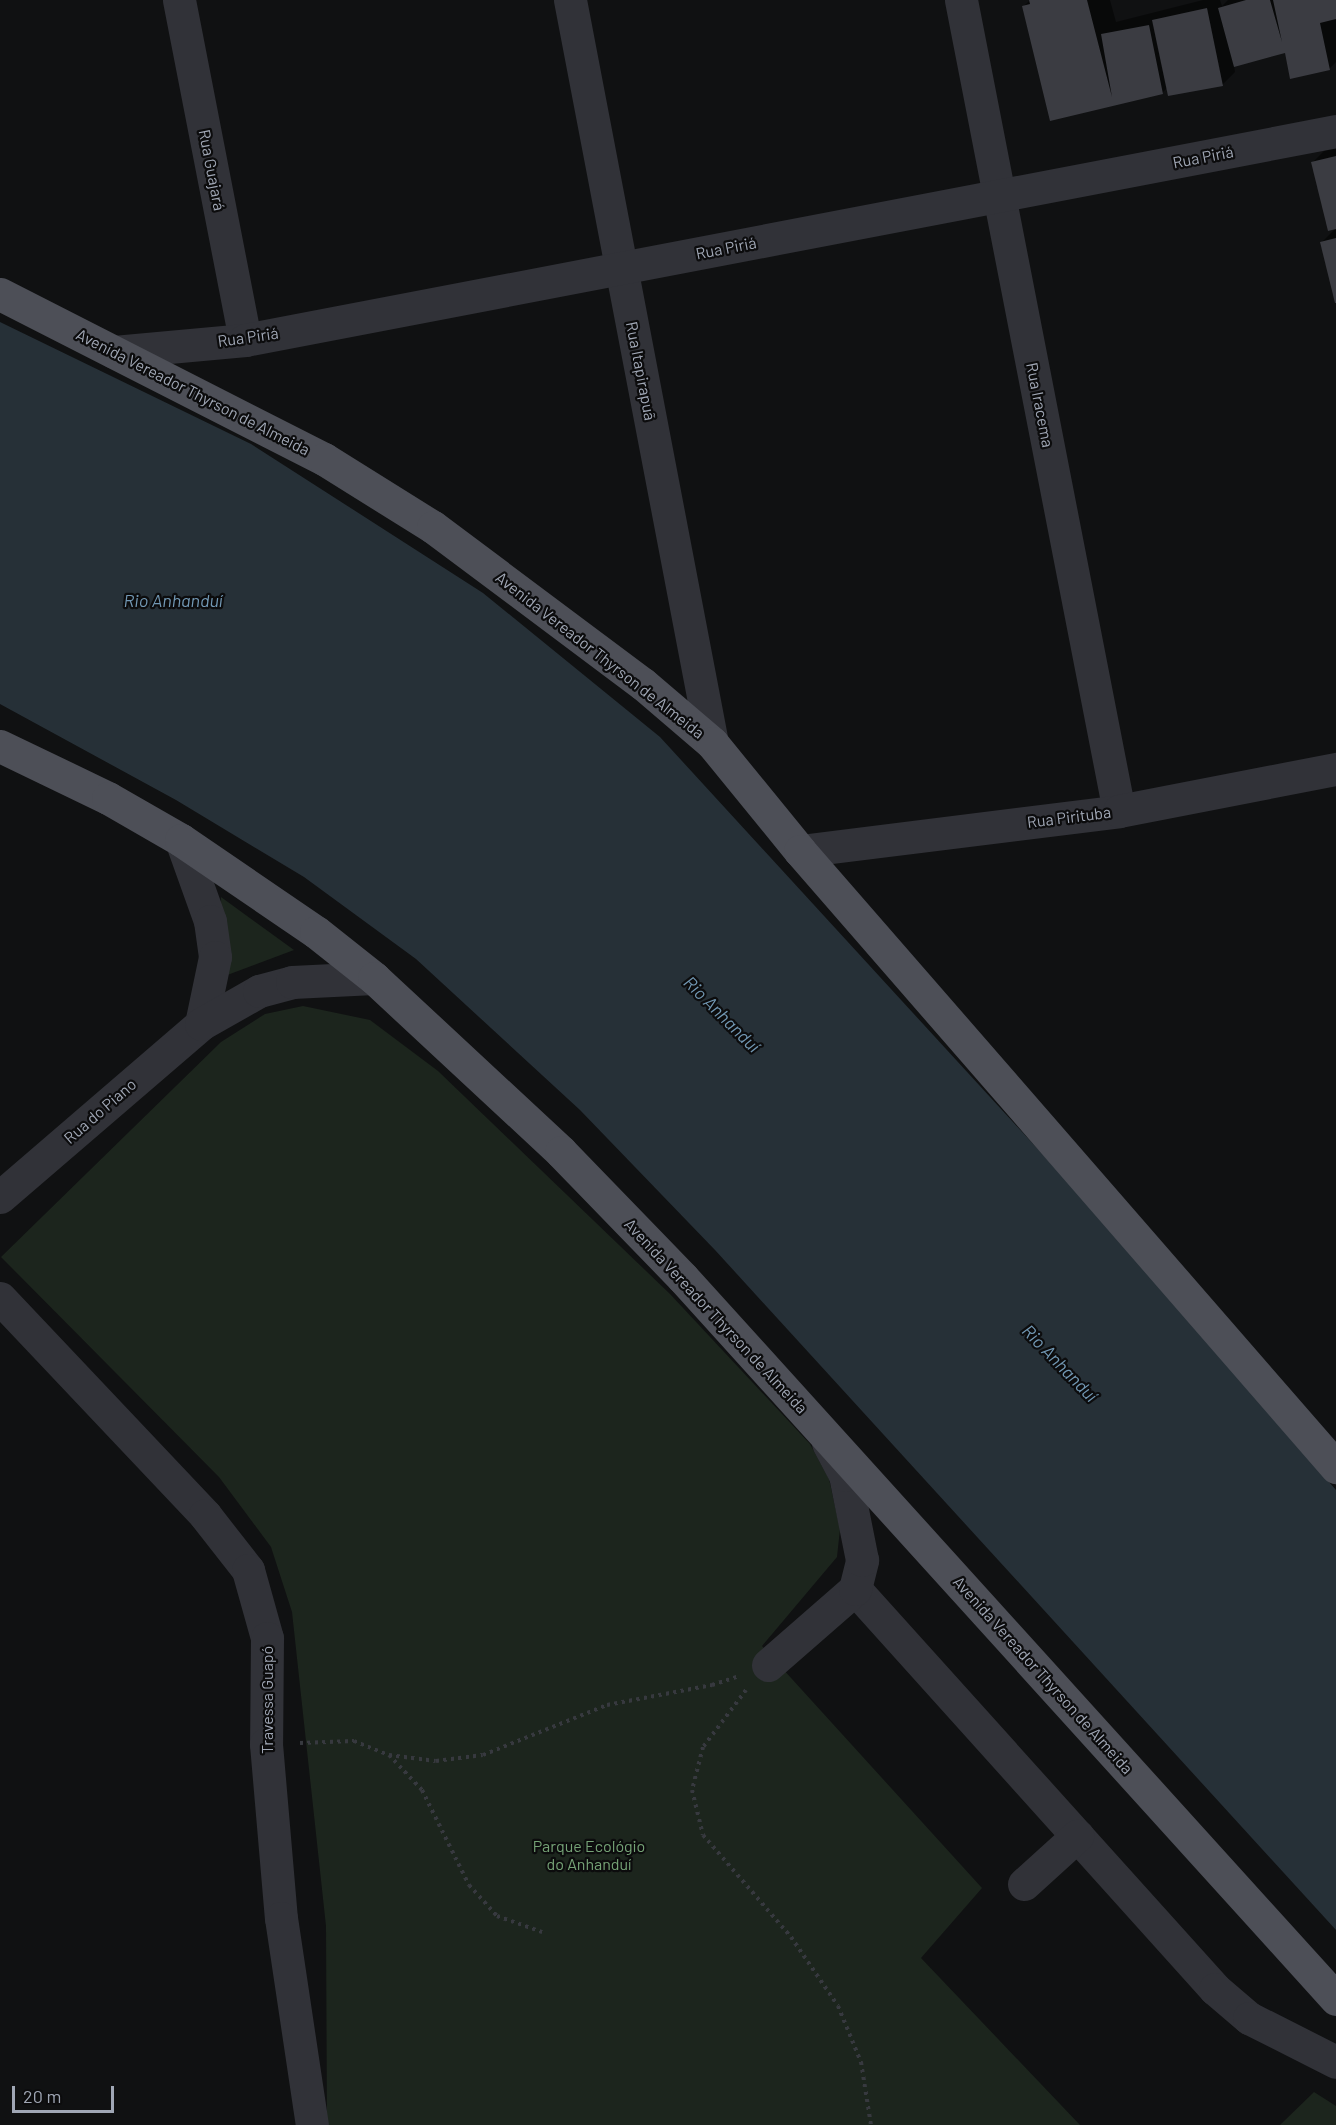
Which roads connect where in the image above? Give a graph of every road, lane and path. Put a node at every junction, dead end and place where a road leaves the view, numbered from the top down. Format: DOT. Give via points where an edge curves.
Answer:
graph roads {
  1 [pos="179,0"];
  2 [pos="570,0"];
  3 [pos="961,0"];
  4 [pos="1336,131"];
  5 [pos="1000,196"];
  6 [pos="622,268"];
  7 [pos="0,294"];
  8 [pos="245,340"];
  9 [pos="114,352"];
  10 [pos="712,743"];
  11 [pos="0,746"];
  12 [pos="1336,769"];
  13 [pos="1119,811"];
  14 [pos="181,840"];
  15 [pos="800,851"];
  16 [pos="374,978"];
  17 [pos="201,1024"];
  18 [pos="0,1197"];
  19 [pos="0,1298"];
  20 [pos="823,1432"];
  21 [pos="1336,1467"];
  22 [pos="855,1589"];
  23 [pos="768,1665"];
  24 [pos="266,1744"];
  25 [pos="389,1755"];
  26 [pos="1077,1836"];
  27 [pos="1024,1884"];
  28 [pos="542,1932"];
  29 [pos="1336,1999"];
  30 [pos="1336,2062"];
  31 [pos="312,2125"];
  32 [pos="871,2125"];
  1 -- 8 [label="street, Rua Guajará"];
  2 -- 6 [label="street, Rua Itapirapuã"];
  3 -- 5 [label="street, Rua Iracema"];
  4 -- 5 [label="street, Rua Piriá"];
  5 -- 6 [label="street, Rua Piriá"];
  5 -- 13 [label="street, Rua Iracema"];
  6 -- 8 [label="street, Rua Piriá"];
  6 -- 10 [label="street, Rua Itapirapuã"];
  7 -- 9 [label="main road, Avenida Vereador Thyrson de Almeida"];
  8 -- 9 [label="street, Rua Piriá"];
  9 -- 10 [label="main road, Avenida Vereador Thyrson de Almeida" via="324,459 433,527 643,684"];
  10 -- 15 [label="main road, Avenida Vereador Thyrson de Almeida"];
  11 -- 14 [label="main road, Avenida Vereador Thyrson de Almeida" via="108,798"];
  12 -- 13 [label="street, Rua Pirituba"];
  13 -- 15 [label="street, Rua Pirituba"];
  14 -- 16 [label="main road, Avenida Vereador Thyrson de Almeida" via="316,932"];
  14 -- 17 [label="street" via="210,921 214,957"];
  15 -- 21 [label="main road, Avenida Vereador Thyrson de Almeida"];
  16 -- 17 [label="street, Rua do Piano" via="292,982 259,991"];
  16 -- 20 [label="main road, Avenida Vereador Thyrson de Almeida" via="561,1152"];
  17 -- 18 [label="street, Rua do Piano"];
  19 -- 24 [label="street, Travessa Guapó" via="205,1515 248,1570 267,1638"];
  20 -- 22 [label="street" via="845,1475 862,1560"];
  20 -- 29 [label="main road, Avenida Vereador Thyrson de Almeida"];
  22 -- 23 [label="street"];
  22 -- 26 [label="street"];
  23 -- 25 [label="path" via="712,1686 607,1705 483,1755 436,1761"];
  23 -- 32 [label="path" via="703,1747 692,1790 704,1835 791,1937 838,2006 861,2062"];
  24 -- 25 [label="path" via="354,1741"];
  24 -- 31 [label="street, Travessa Guapó" via="281,1918"];
  25 -- 28 [label="path" via="422,1790 469,1885 497,1916"];
  26 -- 27 [label="street"];
  26 -- 30 [label="street" via="1215,1989 1249,2018"];
}
